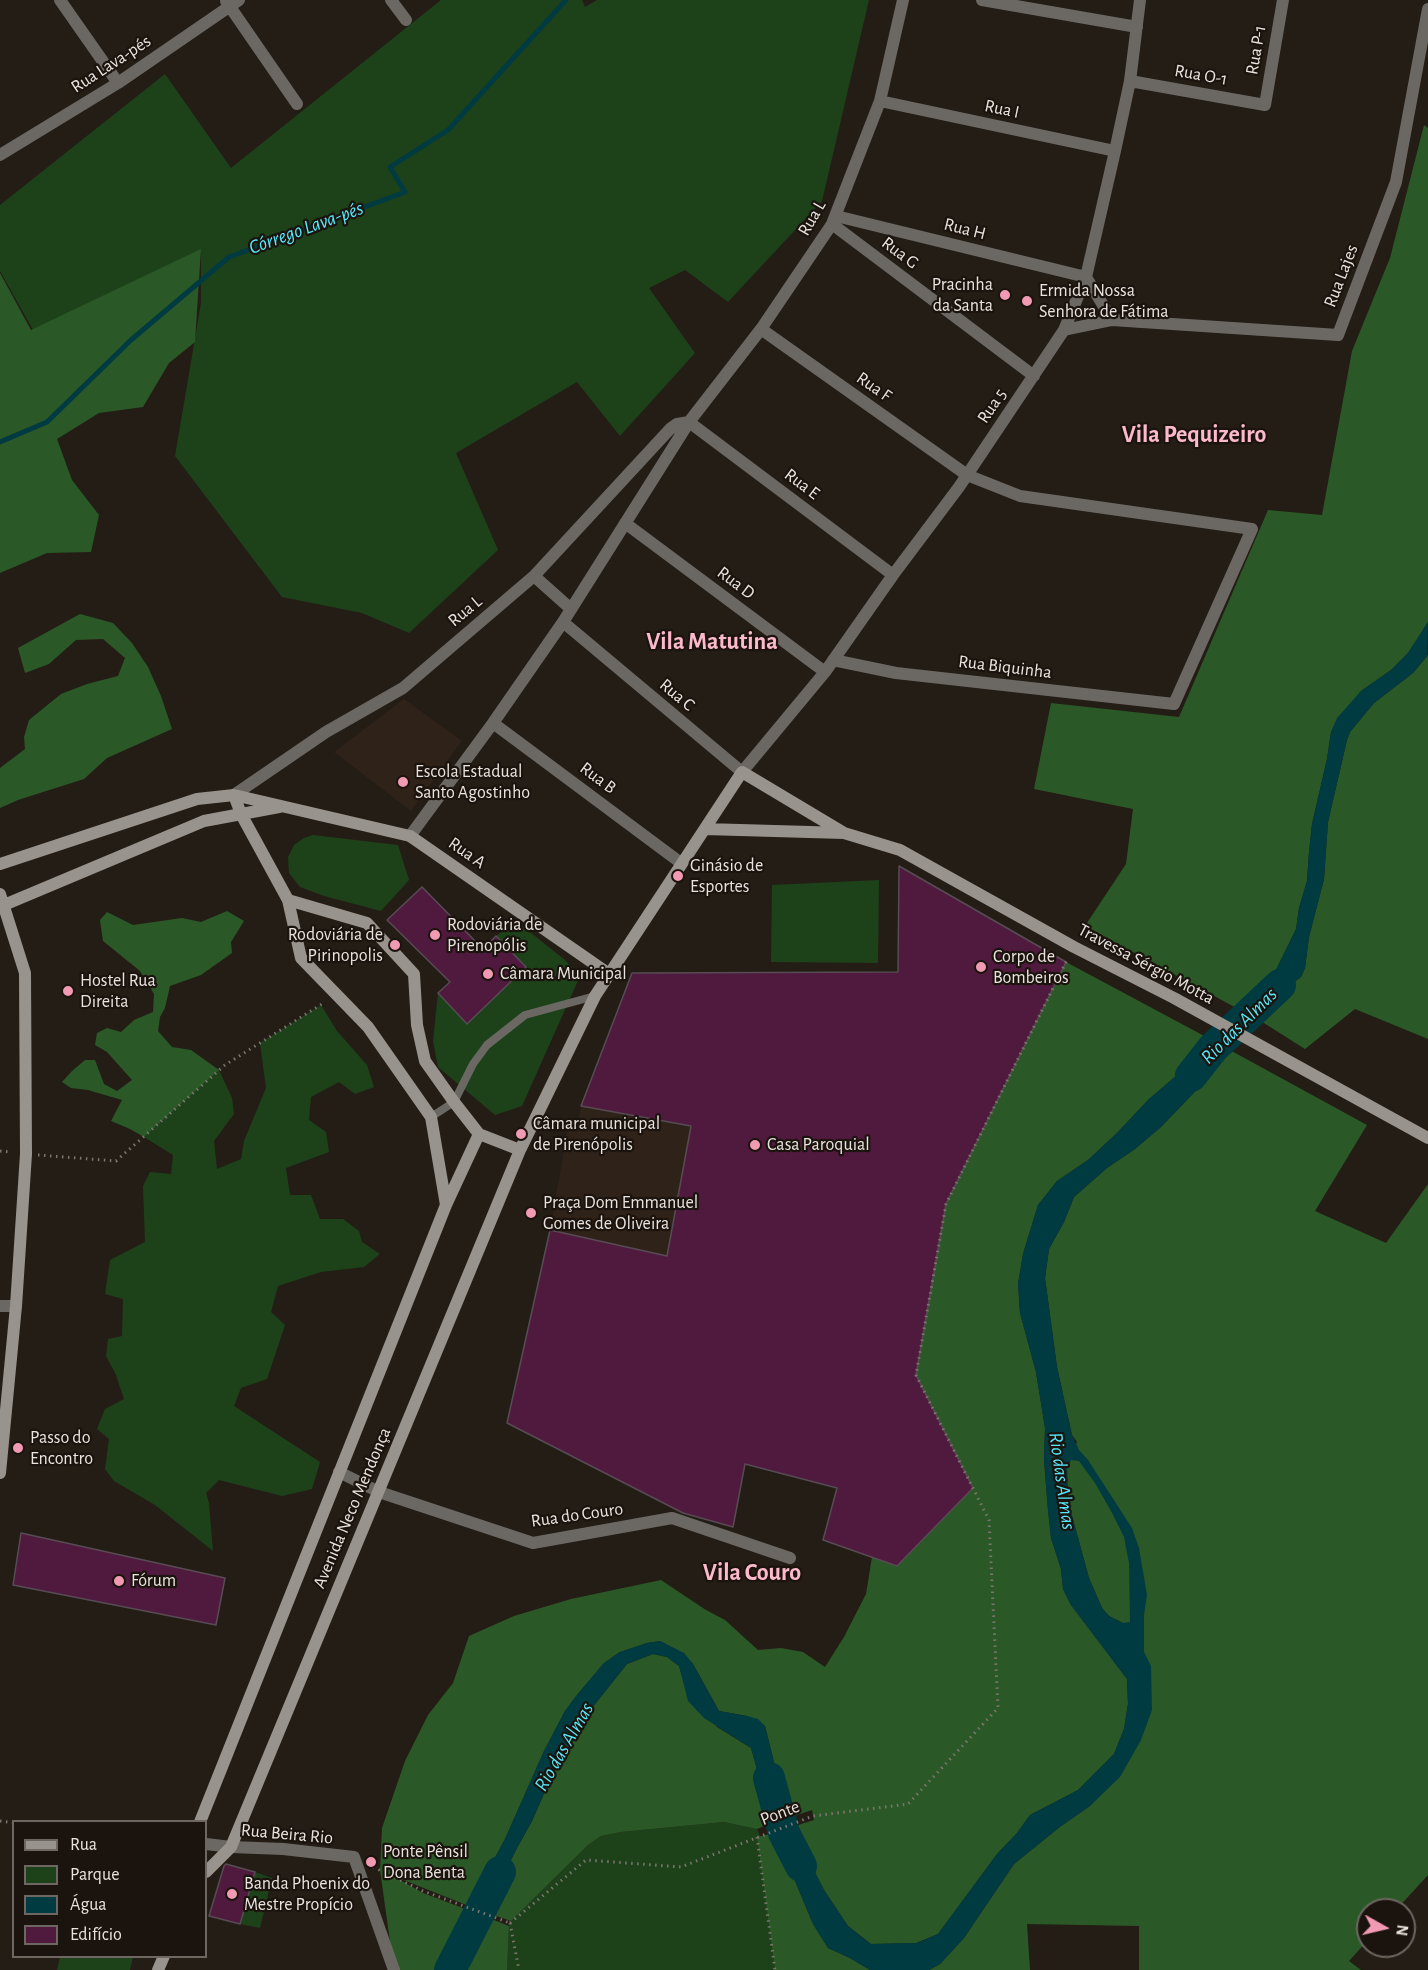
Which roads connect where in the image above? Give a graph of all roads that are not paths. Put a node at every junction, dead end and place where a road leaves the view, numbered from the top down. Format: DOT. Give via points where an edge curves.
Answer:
graph roads {
  1 [pos="60,0"];
  2 [pos="391,0"];
  3 [pos="903,0"];
  4 [pos="982,0"];
  5 [pos="1140,0"];
  6 [pos="1283,0"];
  7 [pos="231,2"];
  8 [pos="1428,9"];
  9 [pos="406,20"];
  10 [pos="1137,27"];
  11 [pos="1428,55"];
  12 [pos="1417,69"];
  13 [pos="1130,81"];
  14 [pos="118,83"];
  15 [pos="880,101"];
  16 [pos="297,104"];
  17 [pos="1265,105"];
  18 [pos="2,150"];
  19 [pos="1115,151"];
  20 [pos="834,220"];
  21 [pos="1086,277"];
  22 [pos="1112,320"];
  23 [pos="761,329"];
  24 [pos="1064,330"];
  25 [pos="1034,376"];
  26 [pos="689,422"];
  27 [pos="967,475"];
  28 [pos="625,523"];
  29 [pos="893,575"];
  30 [pos="534,576"];
  31 [pos="571,609"];
  32 [pos="563,622"];
  33 [pos="833,660"];
  34 [pos="825,672"];
  35 [pos="493,723"];
  36 [pos="741,772"];
  37 [pos="234,795"];
  38 [pos="284,806"];
  39 [pos="241,814"];
  40 [pos="705,829"];
  41 [pos="844,833"];
  42 [pos="410,836"];
  43 [pos="681,863"];
  44 [pos="0,864"];
  45 [pos="2,900"];
  46 [pos="288,900"];
  47 [pos="609,974"];
  48 [pos="595,996"];
  49 [pos="454,1102"];
  50 [pos="431,1117"];
  51 [pos="480,1134"];
  52 [pos="1428,1138"];
  53 [pos="520,1150"];
  54 [pos="446,1205"];
  55 [pos="0,1306"];
  56 [pos="16,1306"];
  57 [pos="339,1472"];
  58 [pos="0,1473"];
  59 [pos="379,1492"];
  60 [pos="790,1558"];
  61 [pos="200,1820"];
  62 [pos="207,1844"];
  63 [pos="231,1847"];
  64 [pos="207,1871"];
  65 [pos="394,1970"];
  1 -- 14 [label="street"];
  2 -- 9 [label="street"];
  3 -- 15 [label="street, Rua L"];
  4 -- 10 [label="street"];
  5 -- 10 [label="street, Rua 5"];
  6 -- 17 [label="street, Rua P-1"];
  7 -- 14 [label="street, Rua Lava-pés"];
  7 -- 16 [label="street"];
  8 -- 12 [label="street, Rua Lajes"];
  10 -- 13 [label="street, Rua 5"];
  11 -- 12 [label="street"];
  12 -- 22 [label="street, Rua Lajes" via="1396,182 1338,335"];
  13 -- 17 [label="street, Rua O-1"];
  13 -- 19 [label="street, Rua 5"];
  14 -- 18 [label="street, Rua Lava-pés"];
  15 -- 19 [label="street, Rua I"];
  15 -- 20 [label="street, Rua L"];
  19 -- 21 [label="street, Rua 5"];
  20 -- 21 [label="street, Rua H"];
  20 -- 23 [label="street, Rua L"];
  20 -- 25 [label="street, Rua G"];
  21 -- 22 [label="street"];
  21 -- 24 [label="street, Rua 5"];
  22 -- 24 [label="street, Rua Lajes"];
  23 -- 26 [label="street, Rua L"];
  23 -- 27 [label="street, Rua F"];
  24 -- 25 [label="street, Rua 5"];
  25 -- 27 [label="street, Rua 5"];
  26 -- 28 [label="street, Rua L"];
  26 -- 29 [label="street, Rua E"];
  26 -- 30 [label="street, Rua L" via="670,429"];
  27 -- 29 [label="street, Rua 5"];
  27 -- 33 [label="street, Rua Biquinha" via="1020,496 1252,529 1174,704 896,673"];
  28 -- 31 [label="street, Rua L"];
  28 -- 34 [label="street, Rua D"];
  29 -- 33 [label="street, Rua 5"];
  30 -- 31 [label="street"];
  30 -- 37 [label="street, Rua L" via="403,688 326,732"];
  31 -- 32 [label="street, Rua L"];
  32 -- 35 [label="street, Rua L"];
  32 -- 36 [label="street, Rua C"];
  33 -- 34 [label="street, Rua 5"];
  34 -- 36 [label="street, Rua 5"];
  35 -- 42 [label="street, Rua L"];
  35 -- 43 [label="street, Rua B"];
  36 -- 40 [label="street, Avenida Neco Mendonça"];
  36 -- 41 [label="street"];
  37 -- 38 [label="street, Rua A"];
  37 -- 39 [label="street"];
  37 -- 44 [label="street, Rua A" via="197,799"];
  38 -- 39 [label="street, Rua A"];
  38 -- 42 [label="street, Rua A"];
  39 -- 45 [label="street, Rua A" via="204,821"];
  39 -- 46 [label="street"];
  40 -- 41 [label="street"];
  40 -- 43 [label="street, Avenida Neco Mendonça"];
  41 -- 52 [label="street, Travessa Sérgio Motta" via="900,850"];
  42 -- 47 [label="street, Rua A"];
  43 -- 47 [label="street, Avenida Neco Mendonça"];
  45 -- 56 [label="street" via="25,973 26,1154"];
  46 -- 49 [label="street" via="367,923 414,974 417,1025 425,1061"];
  46 -- 50 [label="street" via="301,958 368,1027"];
  47 -- 48 [label="street, Avenida Neco Mendonça"];
  48 -- 49 [label="lane" via="525,1015 487,1045 472,1064"];
  48 -- 53 [label="street, Avenida Neco Mendonça"];
  49 -- 50 [label="lane"];
  49 -- 51 [label="street"];
  50 -- 54 [label="street"];
  51 -- 53 [label="street"];
  51 -- 54 [label="street, Avenida Neco Mendonça"];
  53 -- 59 [label="street, Avenida Neco Mendonça"];
  54 -- 57 [label="street, Avenida Neco Mendonça"];
  55 -- 56 [label="street"];
  56 -- 58 [label="street"];
  57 -- 59 [label="street, Rua do Couro"];
  57 -- 61 [label="street, Avenida Neco Mendonça"];
  59 -- 60 [label="street, Rua do Couro" via="533,1543 672,1518"];
  59 -- 63 [label="street, Avenida Neco Mendonça"];
  62 -- 63 [label="street, Rua Beira Rio"];
  63 -- 64 [label="street, Avenida Neco Mendonça"];
  63 -- 65 [label="street, Rua Beira Rio" via="354,1857"];
}
